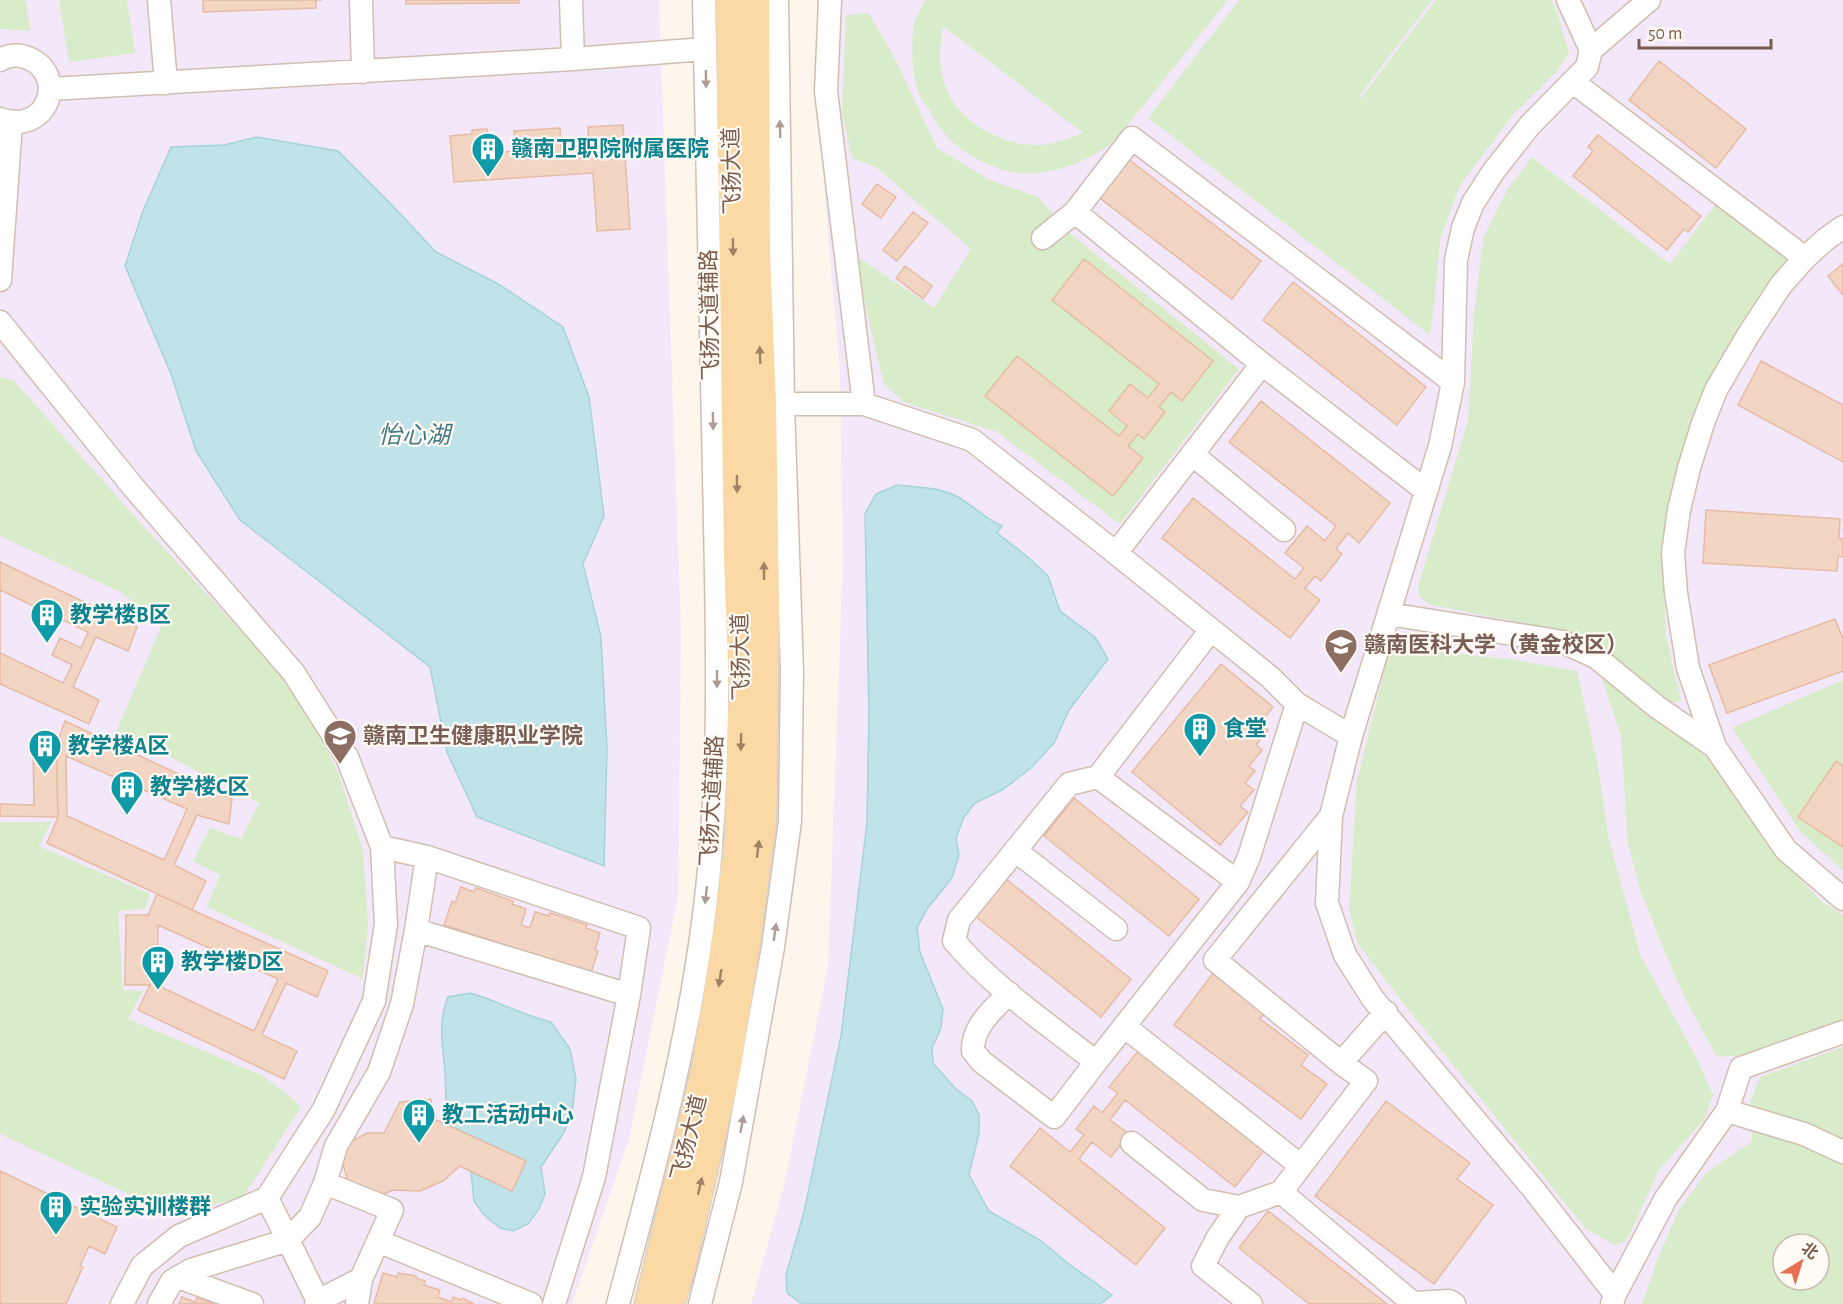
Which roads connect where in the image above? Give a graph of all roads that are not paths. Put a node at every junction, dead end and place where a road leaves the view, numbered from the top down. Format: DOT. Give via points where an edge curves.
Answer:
graph roads {
  1 [pos="159,0"];
  2 [pos="361,0"];
  3 [pos="571,0"];
  4 [pos="704,0"];
  5 [pos="730,0"];
  6 [pos="755,0"];
  7 [pos="760,0"];
  8 [pos="777,0"];
  9 [pos="830,0"];
  10 [pos="1568,0"];
  11 [pos="1649,0"];
  12 [pos="777,42"];
  13 [pos="705,49"];
  14 [pos="1591,50"];
  15 [pos="573,59"];
  16 [pos="0,60"];
  17 [pos="363,72"];
  18 [pos="1573,82"];
  19 [pos="166,83"];
  20 [pos="50,89"];
  21 [pos="5,121"];
  22 [pos="706,126"];
  23 [pos="781,169"];
  24 [pos="732,201"];
  25 [pos="1074,212"];
  26 [pos="1843,227"];
  27 [pos="1043,238"];
  28 [pos="756,253"];
  29 [pos="1805,258"];
  30 [pos="0,280"];
  31 [pos="0,322"];
  32 [pos="1262,364"];
  33 [pos="1453,382"];
  34 [pos="760,403"];
  35 [pos="864,404"];
  36 [pos="1192,454"];
  37 [pos="1425,490"];
  38 [pos="1284,530"];
  39 [pos="1116,553"];
  40 [pos="738,556"];
  41 [pos="765,607"];
  42 [pos="1389,614"];
  43 [pos="1211,630"];
  44 [pos="718,636"];
  45 [pos="792,671"];
  46 [pos="1297,704"];
  47 [pos="1351,736"];
  48 [pos="1715,747"];
  49 [pos="717,761"];
  50 [pos="1098,777"];
  51 [pos="1331,816"];
  52 [pos="739,839"];
  53 [pos="382,847"];
  54 [pos="1016,851"];
  55 [pos="427,857"];
  56 [pos="1238,882"];
  57 [pos="1843,899"];
  58 [pos="1116,929"];
  59 [pos="416,930"];
  60 [pos="1009,993"];
  61 [pos="629,995"];
  62 [pos="1386,1012"];
  63 [pos="1124,1026"];
  64 [pos="1843,1032"];
  65 [pos="1096,1062"];
  66 [pos="1341,1063"];
  67 [pos="1727,1111"];
  68 [pos="1132,1143"];
  69 [pos="1843,1152"];
  70 [pos="1301,1166"];
  71 [pos="731,1182"];
  72 [pos="325,1183"];
  73 [pos="1281,1192"];
  74 [pos="267,1198"];
  75 [pos="1239,1207"];
  76 [pos="288,1240"];
  77 [pos="378,1241"];
  78 [pos="682,1263"];
  79 [pos="178,1277"];
  80 [pos="361,1279"];
  81 [pos="1613,1299"];
  82 [pos="317,1302"];
  83 [pos="122,1304"];
  84 [pos="159,1304"];
  85 [pos="252,1304"];
  86 [pos="357,1304"];
  87 [pos="531,1304"];
  88 [pos="554,1304"];
  89 [pos="618,1304"];
  90 [pos="649,1304"];
  91 [pos="670,1304"];
  92 [pos="700,1304"];
  93 [pos="1251,1304"];
  94 [pos="1415,1304"];
  95 [pos="1454,1304"];
  1 -- 19 [label="street"];
  2 -- 17 [label="street"];
  3 -- 15 [label="street"];
  4 -- 13 [label="street, 飞扬大道辅路"];
  5 -- 24 [label="main road, 飞扬大道"];
  6 -- 28 [label="main road, 飞扬大道"];
  7 -- 12 [label="street"];
  8 -- 12 [label="street"];
  9 -- 35 [label="street" via="826,91"];
  10 -- 14 [label="street"];
  11 -- 14 [label="street"];
  23 -- 12 [label="street, one-way"];
  13 -- 15 [label="street"];
  13 -- 22 [label="street, 飞扬大道辅路, one-way"];
  14 -- 18 [label="street" via="1587,67"];
  15 -- 17 [label="street"];
  16 -- 20 [label="street" via="14,56 34,61 48,78"];
  17 -- 19 [label="street"];
  18 -- 29 [label="street"];
  18 -- 33 [label="street" via="1530,125 1473,203 1456,260"];
  19 -- 20 [label="street"];
  20 -- 21 [label="street" via="48,101 33,118"];
  21 -- 30 [label="street"];
  22 -- 24 [label="street"];
  22 -- 44 [label="street, 飞扬大道辅路, one-way"];
  23 -- 28 [label="street"];
  23 -- 34 [label="street"];
  24 -- 34 [label="main road, 飞扬大道, one-way"];
  25 -- 27 [label="street"];
  25 -- 32 [label="street"];
  25 -- 33 [label="street" via="1132,138"];
  26 -- 29 [label="street"];
  34 -- 28 [label="main road, 飞扬大道, one-way"];
  29 -- 48 [label="street" via="1781,285 1716,390 1679,510 1673,553 1676,593 1688,668"];
  31 -- 53 [label="street" via="134,488 293,672 347,757"];
  32 -- 36 [label="street"];
  32 -- 37 [label="street"];
  33 -- 37 [label="street" via="1440,446"];
  34 -- 35 [label="street"];
  34 -- 40 [label="main road, 飞扬大道, one-way"];
  41 -- 34 [label="main road, 飞扬大道, one-way"];
  34 -- 45 [label="street"];
  35 -- 39 [label="street" via="972,440"];
  36 -- 38 [label="street"];
  36 -- 39 [label="street"];
  37 -- 42 [label="street"];
  39 -- 43 [label="street"];
  40 -- 44 [label="street"];
  40 -- 52 [label="main road, 飞扬大道, one-way" via="743,692"];
  41 -- 45 [label="street"];
  78 -- 41 [label="main road, 飞扬大道, one-way" via="726,1071 762,822"];
  42 -- 47 [label="street"];
  42 -- 48 [label="street" via="1563,642 1596,657 1657,707"];
  43 -- 46 [label="street"];
  43 -- 50 [label="street"];
  44 -- 49 [label="street, 飞扬大道辅路, one-way"];
  71 -- 45 [label="street, one-way" via="773,946 790,820"];
  46 -- 47 [label="street"];
  46 -- 56 [label="street"];
  47 -- 51 [label="street"];
  48 -- 57 [label="street" via="1786,850"];
  49 -- 52 [label="street"];
  49 -- 89 [label="street, 飞扬大道辅路, one-way" via="702,932 684,1036"];
  50 -- 54 [label="street" via="1069,784"];
  50 -- 56 [label="street"];
  51 -- 62 [label="street" via="1327,903 1345,954 1373,999"];
  51 -- 66 [label="street" via="1215,960"];
  52 -- 90 [label="main road, 飞扬大道, one-way" via="706,1069"];
  53 -- 55 [label="street"];
  53 -- 74 [label="street" via="386,924 374,1001 324,1109"];
  54 -- 58 [label="street"];
  54 -- 60 [label="street" via="959,920 954,941"];
  55 -- 59 [label="street"];
  55 -- 61 [label="street" via="639,928"];
  56 -- 63 [label="street"];
  59 -- 61 [label="street"];
  59 -- 72 [label="street" via="402,1004 380,1072 336,1146"];
  60 -- 65 [label="street"];
  60 -- 65 [label="street" via="972,1040 973,1051 982,1062 1054,1117"];
  61 -- 88 [label="street" via="594,1177"];
  62 -- 66 [label="street"];
  62 -- 81 [label="street" via="1534,1190"];
  63 -- 65 [label="street"];
  63 -- 70 [label="street"];
  64 -- 67 [label="street" via="1741,1068"];
  66 -- 70 [label="street" via="1366,1081"];
  67 -- 69 [label="street" via="1804,1134"];
  67 -- 81 [label="street" via="1666,1198"];
  68 -- 75 [label="street" via="1203,1200"];
  70 -- 73 [label="street"];
  71 -- 78 [label="street"];
  71 -- 92 [label="street"];
  72 -- 76 [label="street" via="310,1217"];
  72 -- 77 [label="street" via="392,1210"];
  73 -- 75 [label="street"];
  73 -- 94 [label="street"];
  74 -- 76 [label="street"];
  74 -- 83 [label="street" via="179,1236 142,1266"];
  75 -- 93 [label="street" via="1203,1266"];
  76 -- 79 [label="street"];
  76 -- 82 [label="street"];
  77 -- 80 [label="street"];
  77 -- 87 [label="street"];
  78 -- 91 [label="main road, 飞扬大道"];
  79 -- 84 [label="street"];
  79 -- 85 [label="street"];
  80 -- 82 [label="street"];
  80 -- 86 [label="street"];
  94 -- 95 [label="street"];
}
